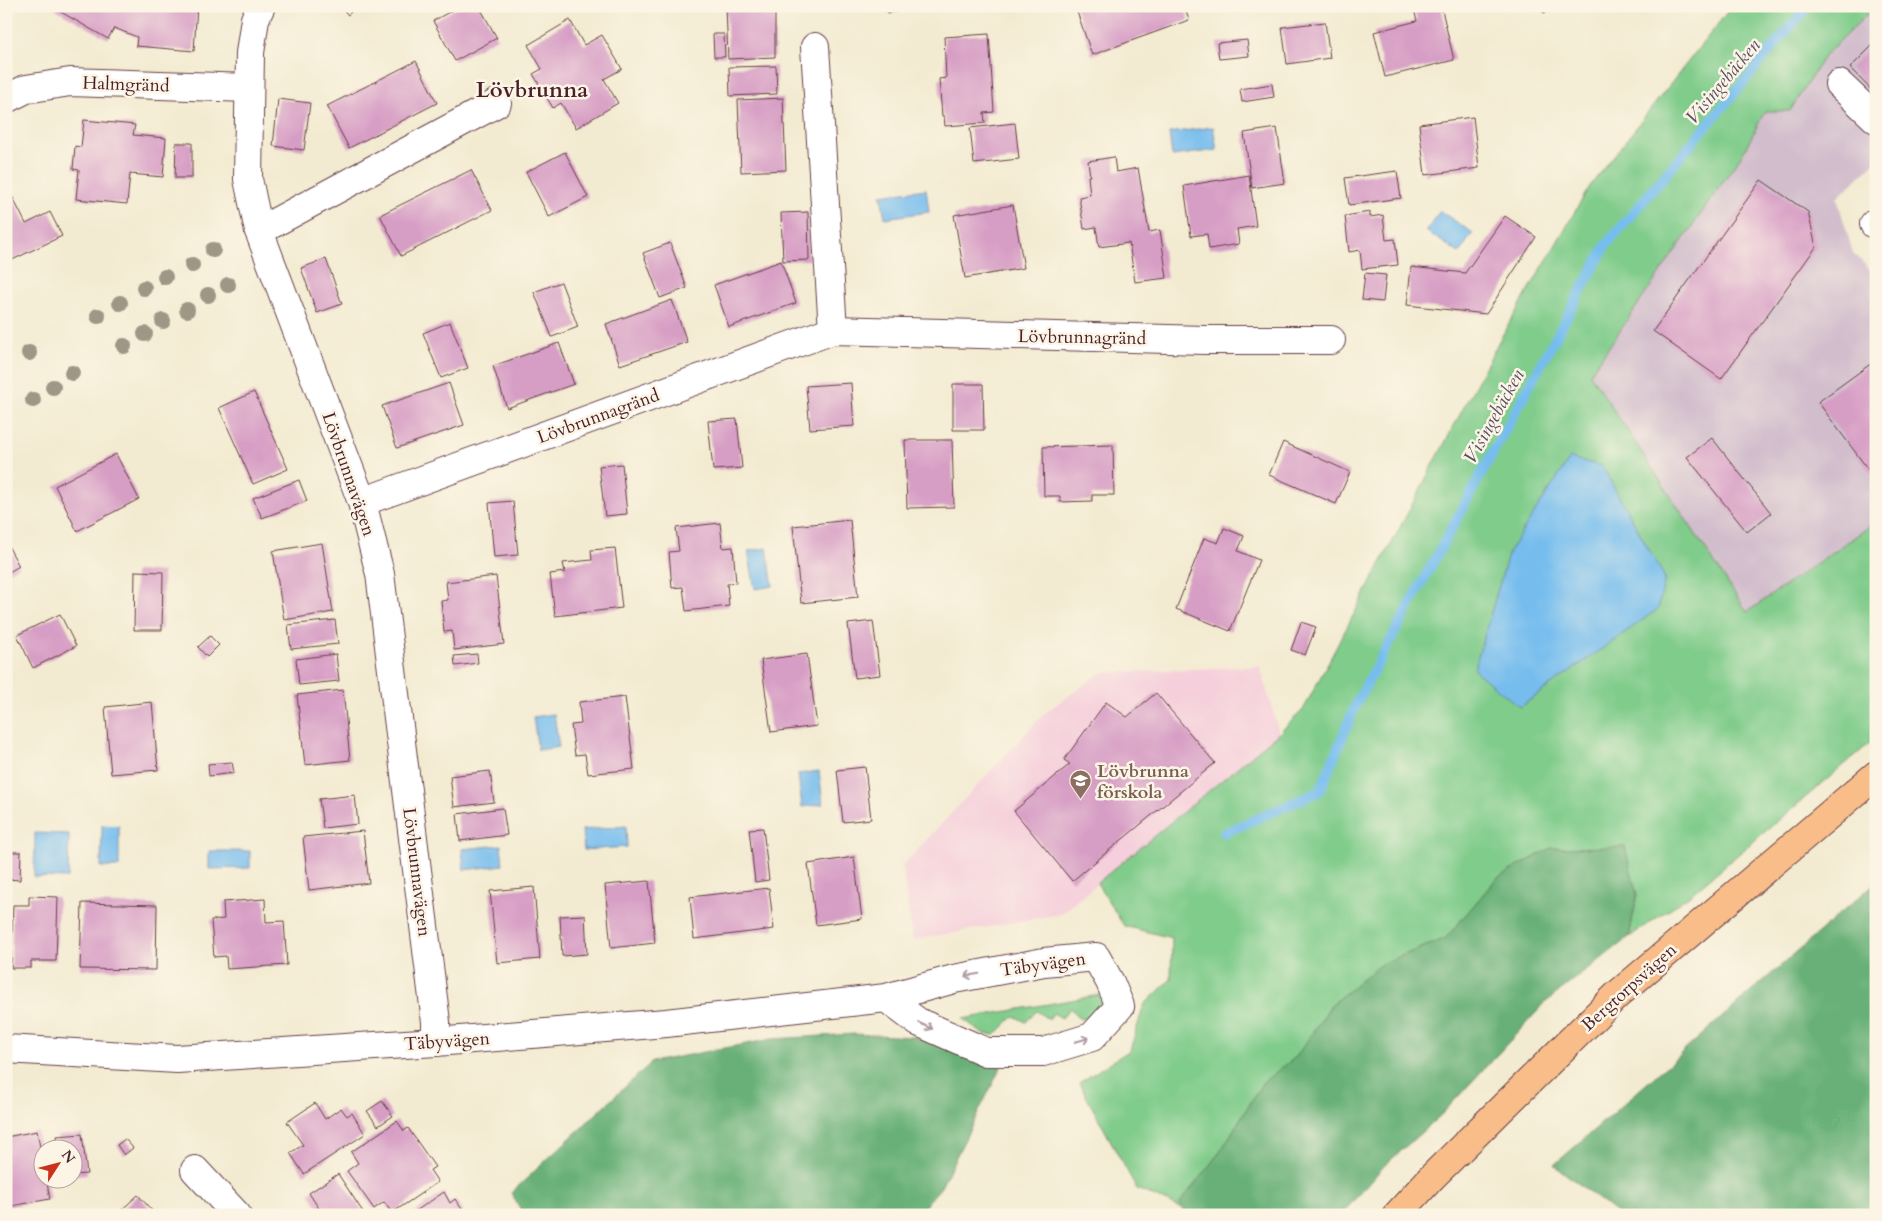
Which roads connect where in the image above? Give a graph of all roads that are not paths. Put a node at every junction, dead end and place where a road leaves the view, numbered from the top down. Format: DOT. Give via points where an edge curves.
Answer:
graph roads {
  1 [pos="261,6"];
  2 [pos="815,47"];
  3 [pos="1839,84"];
  4 [pos="249,88"];
  5 [pos="6,99"];
  6 [pos="497,103"];
  7 [pos="1876,118"];
  8 [pos="259,231"];
  9 [pos="833,330"];
  10 [pos="1331,340"];
  11 [pos="362,502"];
  12 [pos="1876,775"];
  13 [pos="886,998"];
  14 [pos="436,1042"];
  15 [pos="6,1049"];
  16 [pos="195,1170"];
  17 [pos="237,1215"];
  18 [pos="1397,1215"];
  1 -- 4 [label="street, Lövbrunnavägen" via="255,19 250,53"];
  2 -- 9 [label="street"];
  3 -- 7 [label="street"];
  4 -- 5 [label="street, Halmgränd" via="70,82 26,89"];
  4 -- 8 [label="street, Lövbrunnavägen" via="248,180"];
  6 -- 8 [label="street"];
  8 -- 11 [label="street, Lövbrunnavägen"];
  9 -- 10 [label="street, Lövbrunnagränd" via="1205,340"];
  9 -- 11 [label="street, Lövbrunnagränd"];
  11 -- 14 [label="street, Lövbrunnavägen" via="380,574 435,1012"];
  12 -- 18 [label="main road, Bergtorpsvägen" via="1618,995"];
  13 -- 13 [label="street, Täbyvägen, one-way" via="918,1022 986,1052 1043,1052 1092,1037 1120,1006 1096,957 1044,962 954,978"];
  13 -- 14 [label="street, Täbyvägen"];
  14 -- 15 [label="street, Täbyvägen" via="177,1059"];
  16 -- 17 [label="street"];
}
